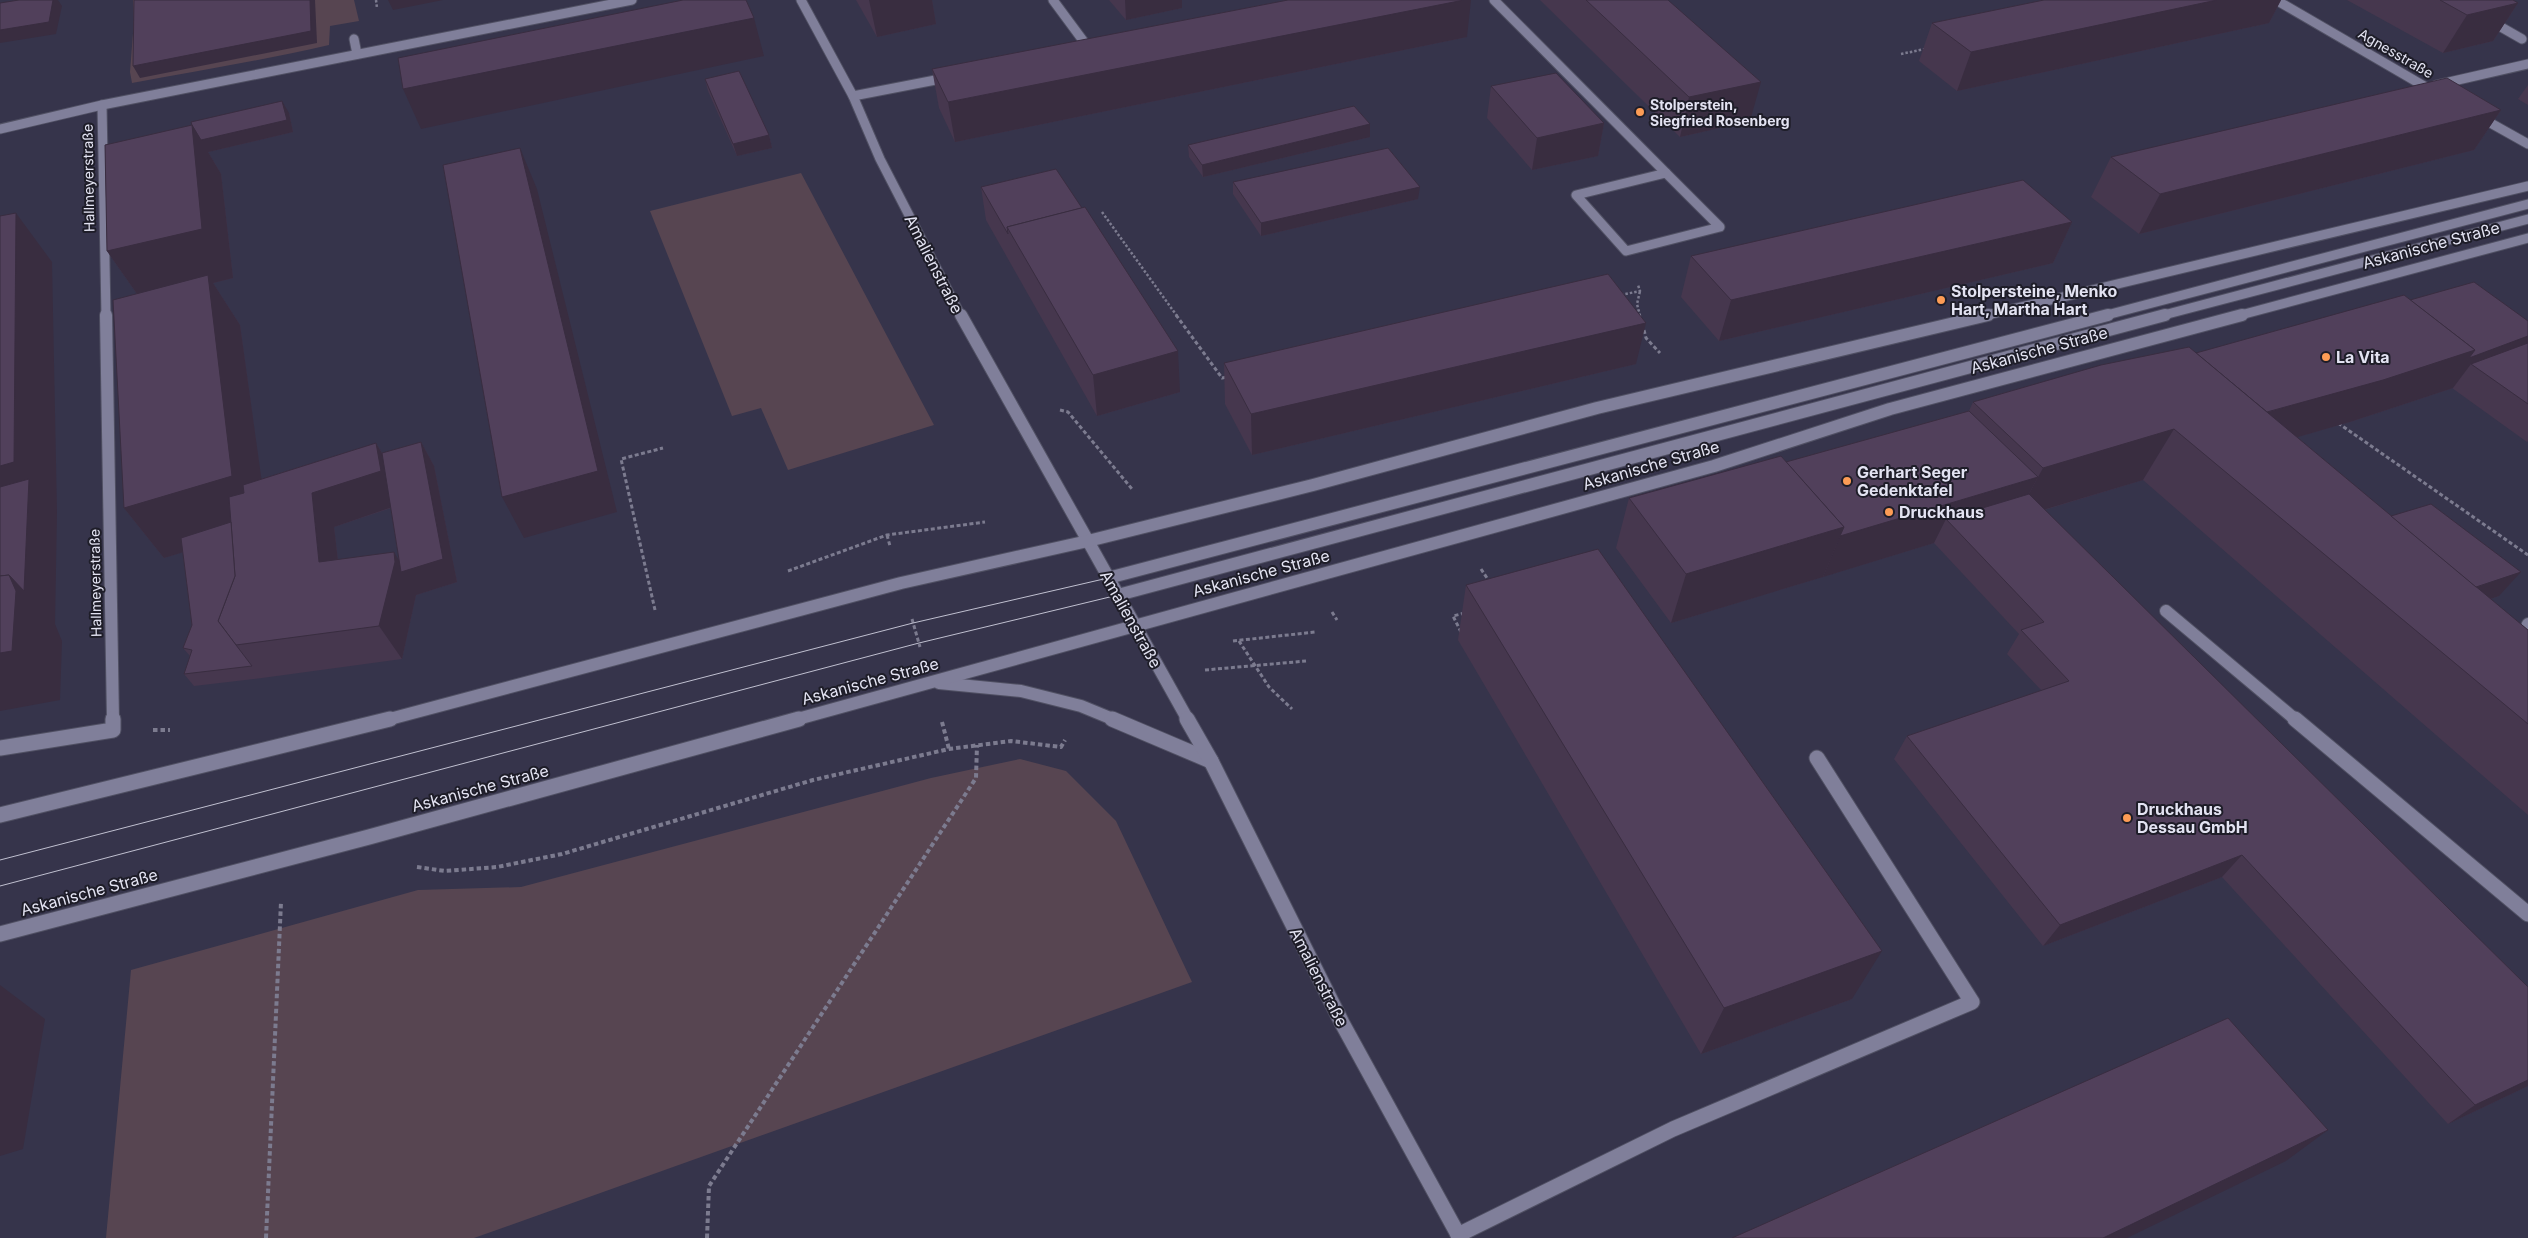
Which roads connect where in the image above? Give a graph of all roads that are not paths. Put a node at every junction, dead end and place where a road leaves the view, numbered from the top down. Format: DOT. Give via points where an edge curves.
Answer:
graph roads {
  1 [pos="632,0"];
  2 [pos="801,0"];
  3 [pos="1053,0"];
  4 [pos="1494,0"];
  5 [pos="2276,0"];
  6 [pos="2480,16"];
  7 [pos="354,39"];
  8 [pos="2522,39"];
  9 [pos="1099,49"];
  10 [pos="1090,50"];
  11 [pos="1080,52"];
  12 [pos="356,54"];
  13 [pos="2528,64"];
  14 [pos="957,76"];
  15 [pos="2426,87"];
  16 [pos="853,96"];
  17 [pos="2443,97"];
  18 [pos="102,105"];
  19 [pos="2469,111"];
  20 [pos="0,129"];
  21 [pos="2528,144"];
  22 [pos="1667,173"];
  23 [pos="2528,186"];
  24 [pos="2528,204"];
  25 [pos="2528,219"];
  26 [pos="2528,238"];
  27 [pos="1088,541"];
  28 [pos="1108,578"];
  29 [pos="1118,595"];
  30 [pos="2166,611"];
  31 [pos="2528,624"];
  32 [pos="1135,626"];
  33 [pos="2516,661"];
  34 [pos="931,683"];
  35 [pos="0,748"];
  36 [pos="1817,758"];
  37 [pos="1211,761"];
  38 [pos="0,815"];
  39 [pos="2528,914"];
  40 [pos="0,934"];
  41 [pos="1459,1237"];
  1 -- 12 [label="main road, Hallmeyerstraße"];
  2 -- 16 [label="main road, Amalienstraße"];
  3 -- 10 [label="main road"];
  4 -- 22 [label="main road"];
  5 -- 15 [label="main road, Agnesstraße"];
  6 -- 8 [label="main road"];
  7 -- 12 [label="main road"];
  9 -- 10 [label="main road"];
  10 -- 11 [label="main road"];
  12 -- 18 [label="main road, Hallmeyerstraße"];
  13 -- 15 [label="main road"];
  14 -- 16 [label="main road"];
  15 -- 17 [label="main road, Agnesstraße"];
  16 -- 27 [label="main road, Amalienstraße" via="880,159 968,330"];
  18 -- 20 [label="main road"];
  18 -- 35 [label="main road, Hallmeyerstraße" via="113,730"];
  19 -- 21 [label="main road"];
  22 -- 22 [label="main road" via="1720,227 1626,252 1576,195"];
  23 -- 27 [label="main road, Askanische Straße" via="1607,406"];
  24 -- 28 [label="main road"];
  25 -- 29 [label="main road"];
  26 -- 32 [label="main road, Askanische Straße" via="1890,409 1714,466"];
  27 -- 28 [label="main road, Amalienstraße"];
  27 -- 38 [label="main road, Askanische Straße" via="901,583 375,724"];
  28 -- 29 [label="main road, Amalienstraße"];
  29 -- 32 [label="main road, Amalienstraße"];
  30 -- 39 [label="main road"];
  31 -- 33 [label="main road"];
  32 -- 34 [label="main road, Askanische Straße"];
  32 -- 37 [label="main road, Amalienstraße"];
  34 -- 37 [label="main road" via="1021,691 1081,706"];
  34 -- 40 [label="main road, Askanische Straße"];
  36 -- 41 [label="main road" via="1972,1002 1672,1128"];
  37 -- 41 [label="main road, Amalienstraße" via="1342,1023"];
}
